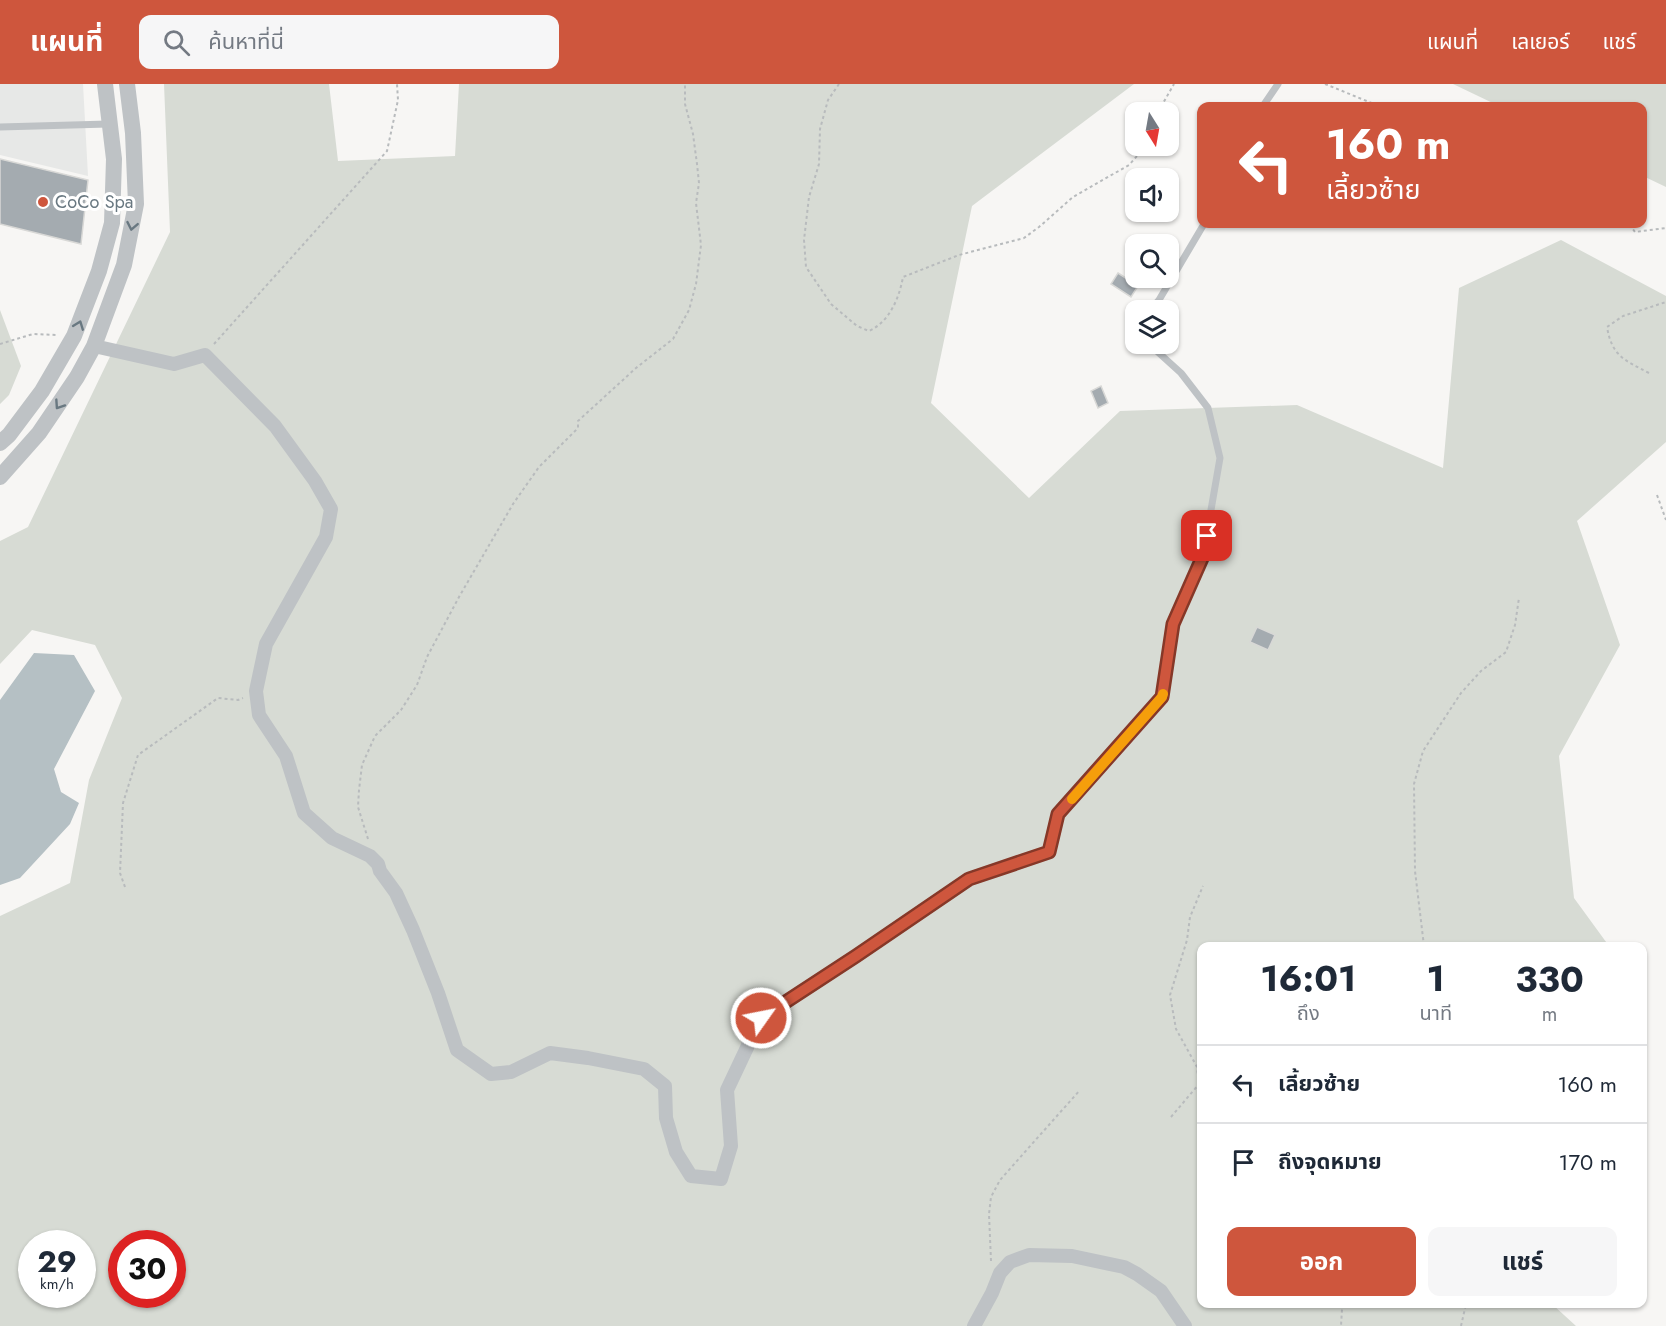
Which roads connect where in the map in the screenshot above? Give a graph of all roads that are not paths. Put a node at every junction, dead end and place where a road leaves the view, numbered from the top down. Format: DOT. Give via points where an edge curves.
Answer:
graph roads {
  1 [pos="105,84"];
  2 [pos="127,84"];
  3 [pos="1278,84"];
  4 [pos="1266,102"];
  5 [pos="130,109"];
  6 [pos="109,118"];
  7 [pos="0,127"];
  8 [pos="134,142"];
  9 [pos="113,145"];
  10 [pos="1202,228"];
  11 [pos="1159,300"];
  12 [pos="94,346"];
  13 [pos="1160,354"];
  14 [pos="0,443"];
  15 [pos="0,477"];
  16 [pos="1173,624"];
  17 [pos="974,1326"];
  18 [pos="1185,1326"];
  1 -- 6 [label="street"];
  2 -- 5 [label="street"];
  3 -- 4 [label="lane"];
  5 -- 6 [label="street"];
  5 -- 8 [label="street"];
  6 -- 7 [label="lane"];
  6 -- 9 [label="street"];
  8 -- 9 [label="street"];
  8 -- 12 [label="street, one-way" via="136,204 124,265"];
  14 -- 9 [label="street, one-way" via="42,391 74,336 99,271 112,223"];
  10 -- 11 [label="lane"];
  12 -- 15 [label="street, one-way" via="39,434"];
  12 -- 16 [label="street" via="174,364 205,355 275,426 331,509 326,537 266,644 256,691 260,715 286,756 304,813 332,838 370,856 396,893 457,1050 491,1074 511,1072 550,1053 644,1069 666,1086 666,1118 676,1152 691,1176 721,1179 731,1146 727,1090 761,1018 969,879 1049,852 1058,814 1162,697"];
  13 -- 16 [label="lane" via="1181,373 1208,408 1220,458 1203,556"];
  17 -- 18 [label="street" via="1000,1274 1010,1262 1029,1255 1072,1256 1115,1264 1137,1274 1161,1290"];
}
